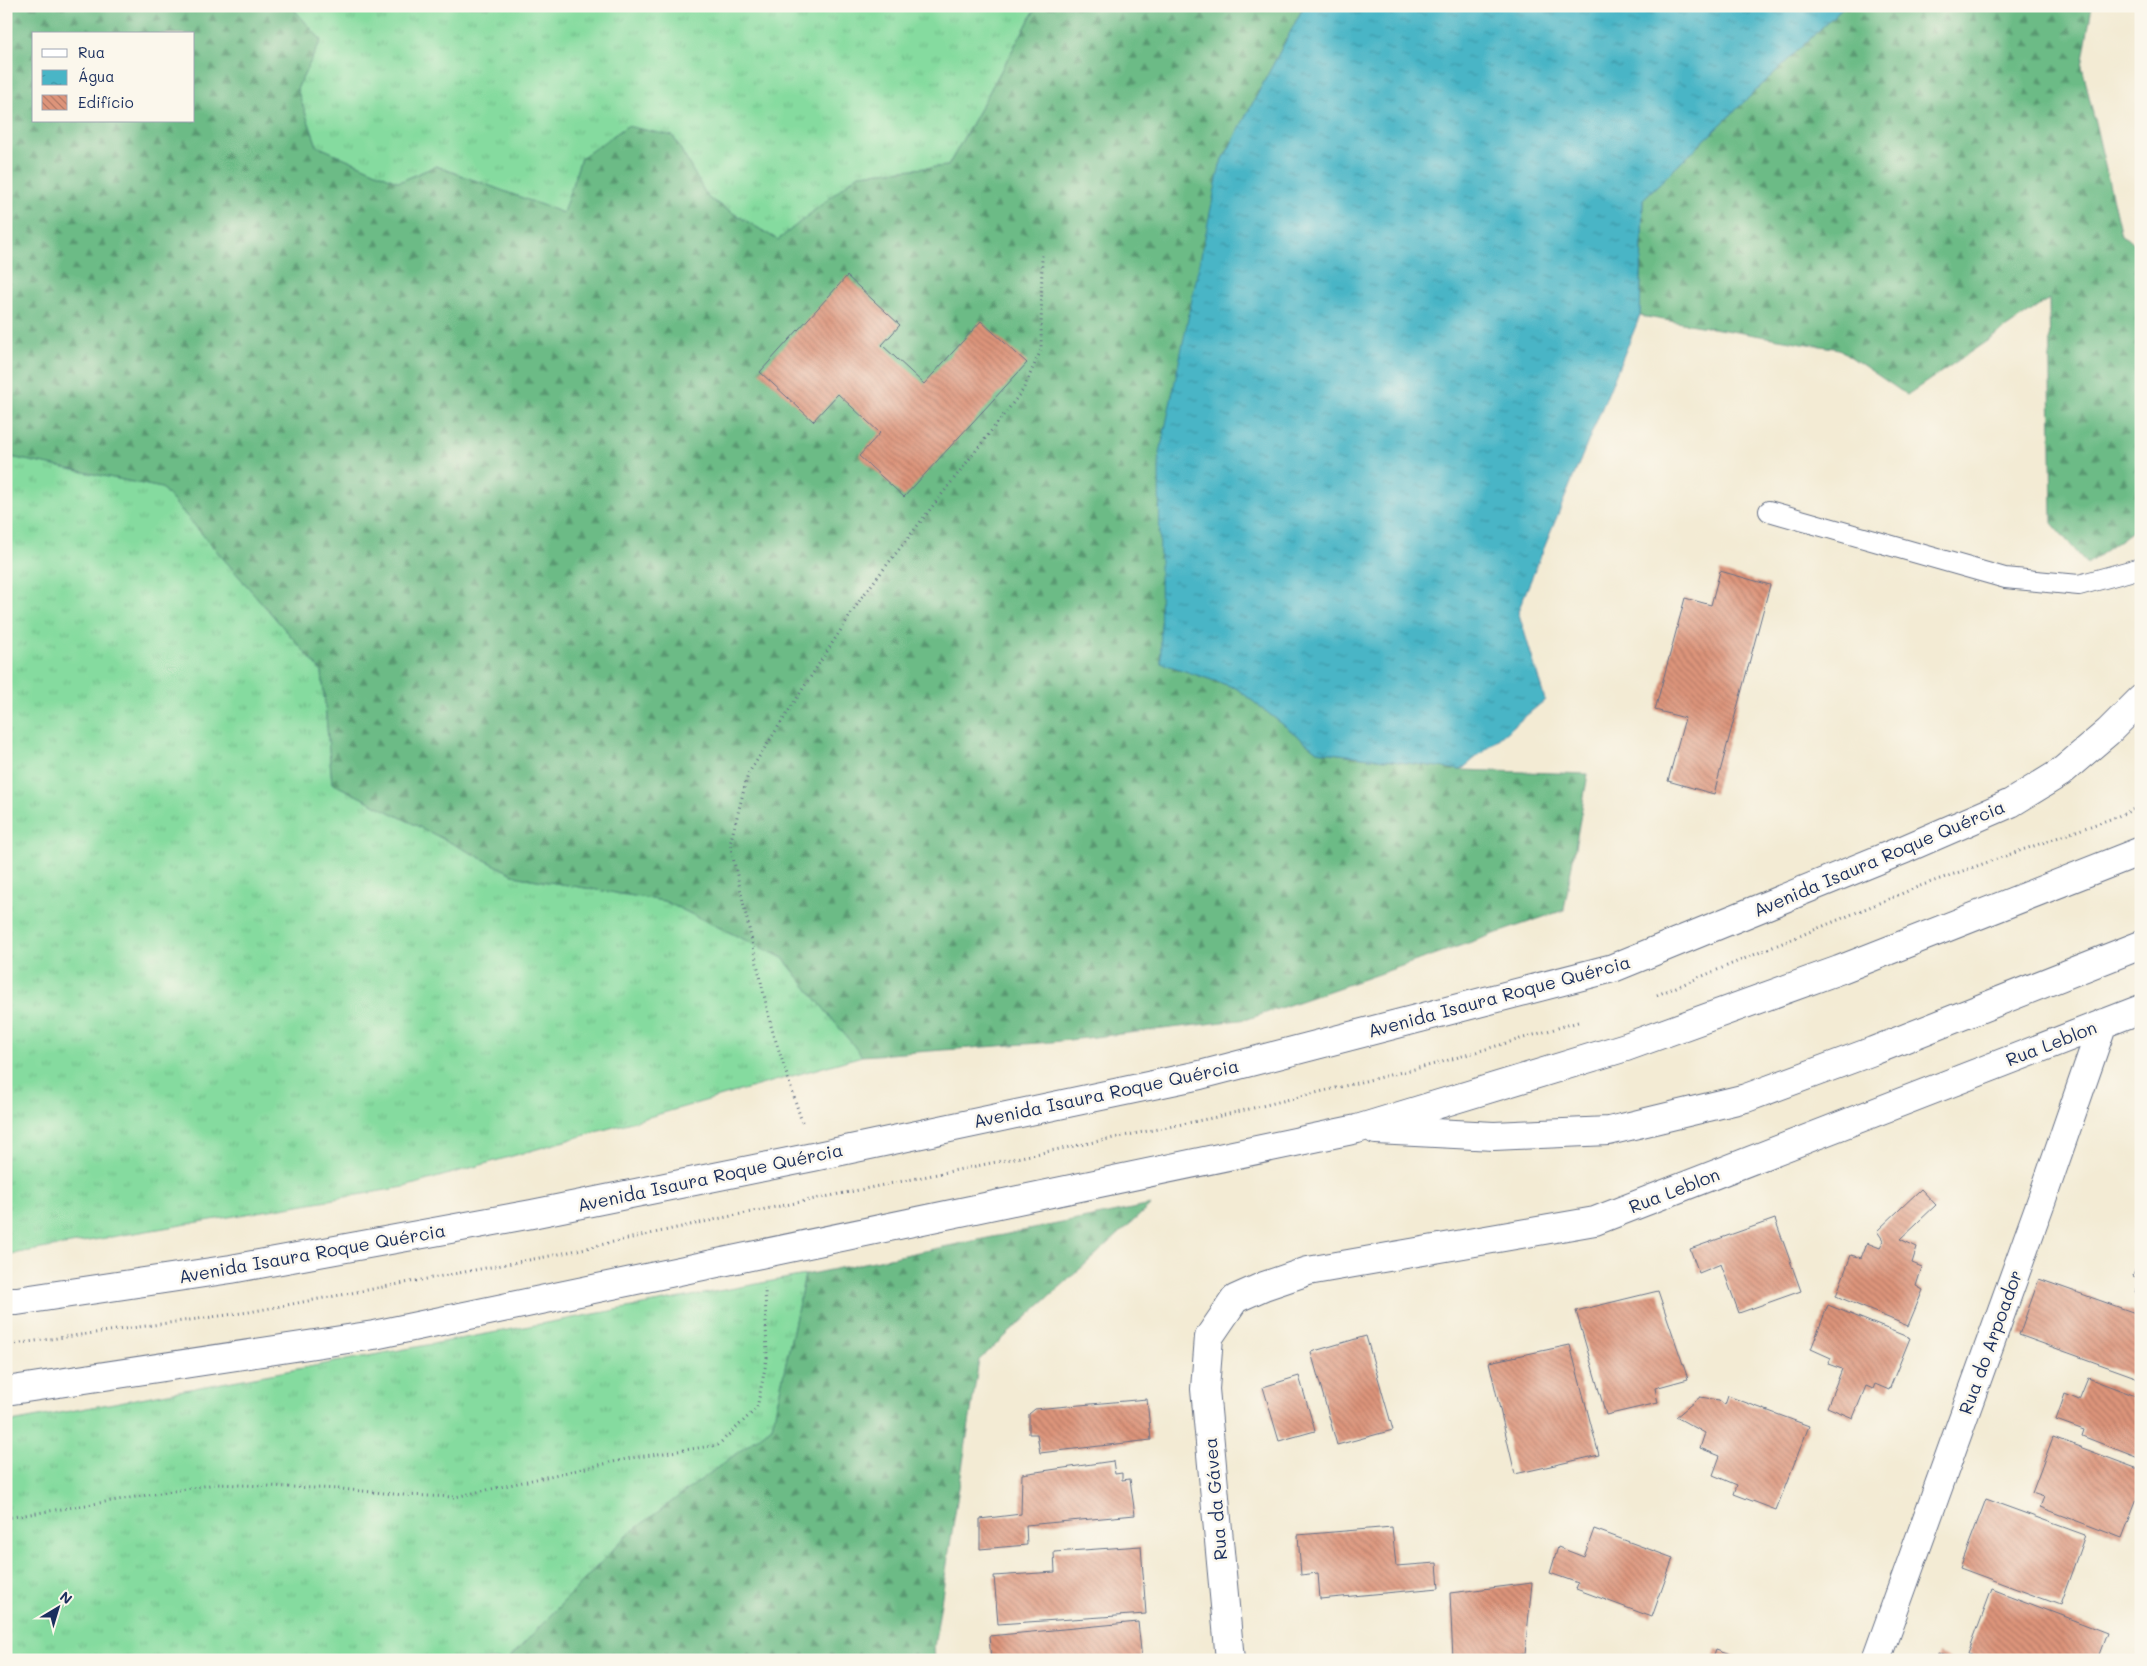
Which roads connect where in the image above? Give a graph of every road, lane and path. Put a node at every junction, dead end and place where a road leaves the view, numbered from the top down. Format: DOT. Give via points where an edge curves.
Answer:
graph roads {
  1 [pos="1042,252"];
  2 [pos="1769,511"];
  3 [pos="2141,568"];
  4 [pos="2141,699"];
  5 [pos="2141,851"];
  6 [pos="2141,945"];
  7 [pos="2141,1009"];
  8 [pos="2103,1023"];
  9 [pos="1357,1129"];
  10 [pos="812,1157"];
  11 [pos="764,1253"];
  12 [pos="6,1301"];
  13 [pos="1209,1338"];
  14 [pos="6,1391"];
  15 [pos="6,1518"];
  16 [pos="1230,1660"];
  17 [pos="1876,1660"];
  1 -- 10 [label="path" via="1041,350 1023,390 862,596 748,774 730,844 772,1026"];
  2 -- 3 [label="lane" via="2005,578 2079,585"];
  4 -- 10 [label="main road, Avenida Isaura Roque Quércia" via="2060,772 2010,803 1614,968 1200,1075"];
  5 -- 9 [label="main road" via="1839,970 1626,1047"];
  6 -- 9 [label="main road" via="1746,1098 1618,1129 1494,1136"];
  7 -- 8 [label="main road, Rua Leblon"];
  8 -- 13 [label="main road, Rua Leblon" via="1595,1221 1308,1271 1264,1286 1235,1299"];
  8 -- 17 [label="main road, Rua do Arpoador"];
  9 -- 11 [label="main road"];
  10 -- 12 [label="main road, Avenida Isaura Roque Quércia" via="532,1214 230,1269"];
  11 -- 14 [label="main road" via="374,1335"];
  11 -- 15 [label="path" via="767,1358 757,1408 718,1445 631,1458 455,1498 216,1484"];
  13 -- 16 [label="main road, Rua da Gávea" via="1205,1389"];
}
